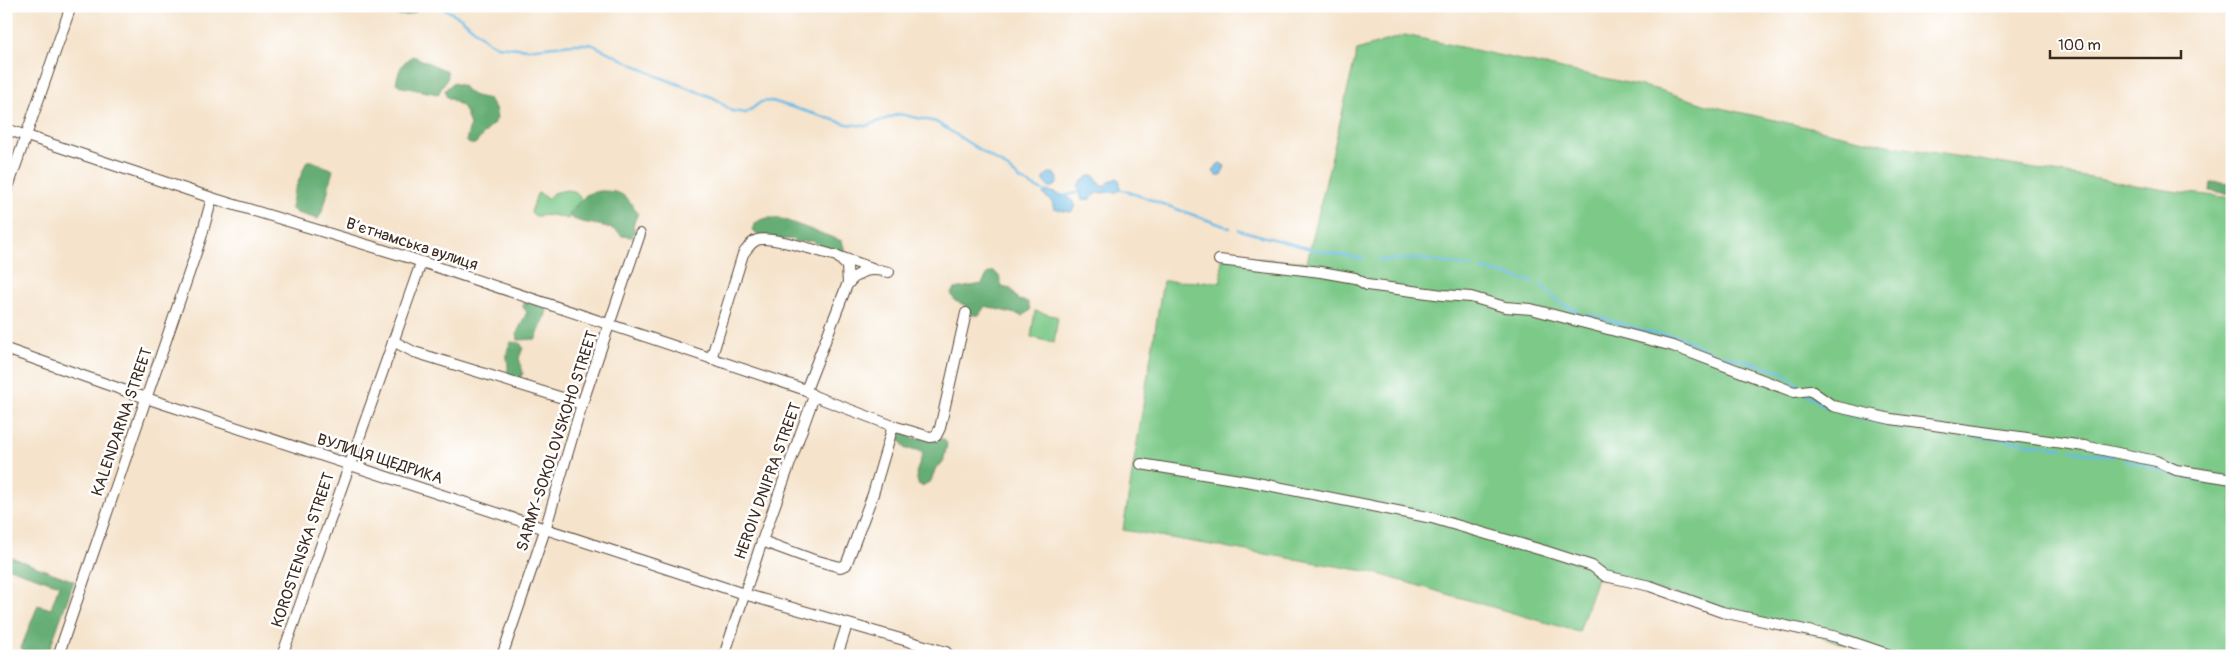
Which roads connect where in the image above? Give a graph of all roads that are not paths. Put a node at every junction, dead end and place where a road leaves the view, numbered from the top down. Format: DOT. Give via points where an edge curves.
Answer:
graph roads {
  1 [pos="71,6"];
  2 [pos="6,130"];
  3 [pos="25,137"];
  4 [pos="6,192"];
  5 [pos="212,198"];
  6 [pos="640,234"];
  7 [pos="837,256"];
  8 [pos="1219,260"];
  9 [pos="421,263"];
  10 [pos="872,268"];
  11 [pos="889,272"];
  12 [pos="847,285"];
  13 [pos="966,314"];
  14 [pos="609,326"];
  15 [pos="393,341"];
  16 [pos="6,349"];
  17 [pos="711,360"];
  18 [pos="810,393"];
  19 [pos="146,398"];
  20 [pos="582,404"];
  21 [pos="893,426"];
  22 [pos="1141,464"];
  23 [pos="348,465"];
  24 [pos="2232,479"];
  25 [pos="545,530"];
  26 [pos="762,541"];
  27 [pos="744,594"];
  28 [pos="847,625"];
  29 [pos="949,655"];
  30 [pos="58,656"];
  31 [pos="282,656"];
  32 [pos="502,656"];
  33 [pos="724,656"];
  34 [pos="837,656"];
  35 [pos="1893,656"];
  1 -- 3 [label="street"];
  2 -- 3 [label="street, Вʼєтнамська вулиця"];
  3 -- 4 [label="street"];
  3 -- 5 [label="street, Вʼєтнамська вулиця"];
  5 -- 9 [label="street, Вʼєтнамська вулиця"];
  5 -- 19 [label="street, KALENDARNA STREET"];
  6 -- 14 [label="street, SARMY-SOKOLOVSKOHO STREET"];
  7 -- 10 [label="street"];
  7 -- 12 [label="street" via="847,266"];
  7 -- 17 [label="street" via="774,240 756,240 743,254"];
  8 -- 24 [label="street" via="1321,272 1355,278 1367,285 1471,296 1505,307 1531,309 1673,346 1794,392 1810,390 1833,406 1890,419 2084,446 2156,461 2176,470"];
  9 -- 14 [label="street, Вʼєтнамська вулиця"];
  9 -- 15 [label="street, KOROSTENSKA STREET"];
  10 -- 11 [label="street"];
  10 -- 12 [label="street" via="855,275"];
  12 -- 18 [label="street, HEROIV DNIPRA STREET"];
  13 -- 21 [label="street, Вʼєтнамська вулиця" via="936,436"];
  14 -- 17 [label="street, Вʼєтнамська вулиця"];
  14 -- 20 [label="street, SARMY-SOKOLOVSKOHO STREET"];
  15 -- 20 [label="street" via="414,352"];
  15 -- 23 [label="street, KOROSTENSKA STREET"];
  16 -- 19 [label="street, ВУЛИЦЯ ЩЕДРИКА"];
  17 -- 18 [label="street, Вʼєтнамська вулиця"];
  18 -- 21 [label="street, Вʼєтнамська вулиця"];
  18 -- 26 [label="street, HEROIV DNIPRA STREET"];
  19 -- 23 [label="street, ВУЛИЦЯ ЩЕДРИКА"];
  19 -- 30 [label="street, KALENDARNA STREET"];
  20 -- 25 [label="street, SARMY-SOKOLOVSKOHO STREET"];
  21 -- 26 [label="street" via="873,494 846,565 840,568"];
  22 -- 35 [label="street" via="1280,487 1432,518 1583,563 1605,576 1650,586 1722,612 1837,637"];
  23 -- 25 [label="street, ВУЛИЦЯ ЩЕДРИКА"];
  23 -- 31 [label="street, KOROSTENSKA STREET"];
  25 -- 27 [label="street, ВУЛИЦЯ ЩЕДРИКА"];
  25 -- 32 [label="street, SARMY-SOKOLOVSKOHO STREET"];
  26 -- 27 [label="street, HEROIV DNIPRA STREET"];
  27 -- 28 [label="street"];
  27 -- 33 [label="street, HEROIV DNIPRA STREET"];
  28 -- 29 [label="street"];
  28 -- 34 [label="street"];
}
